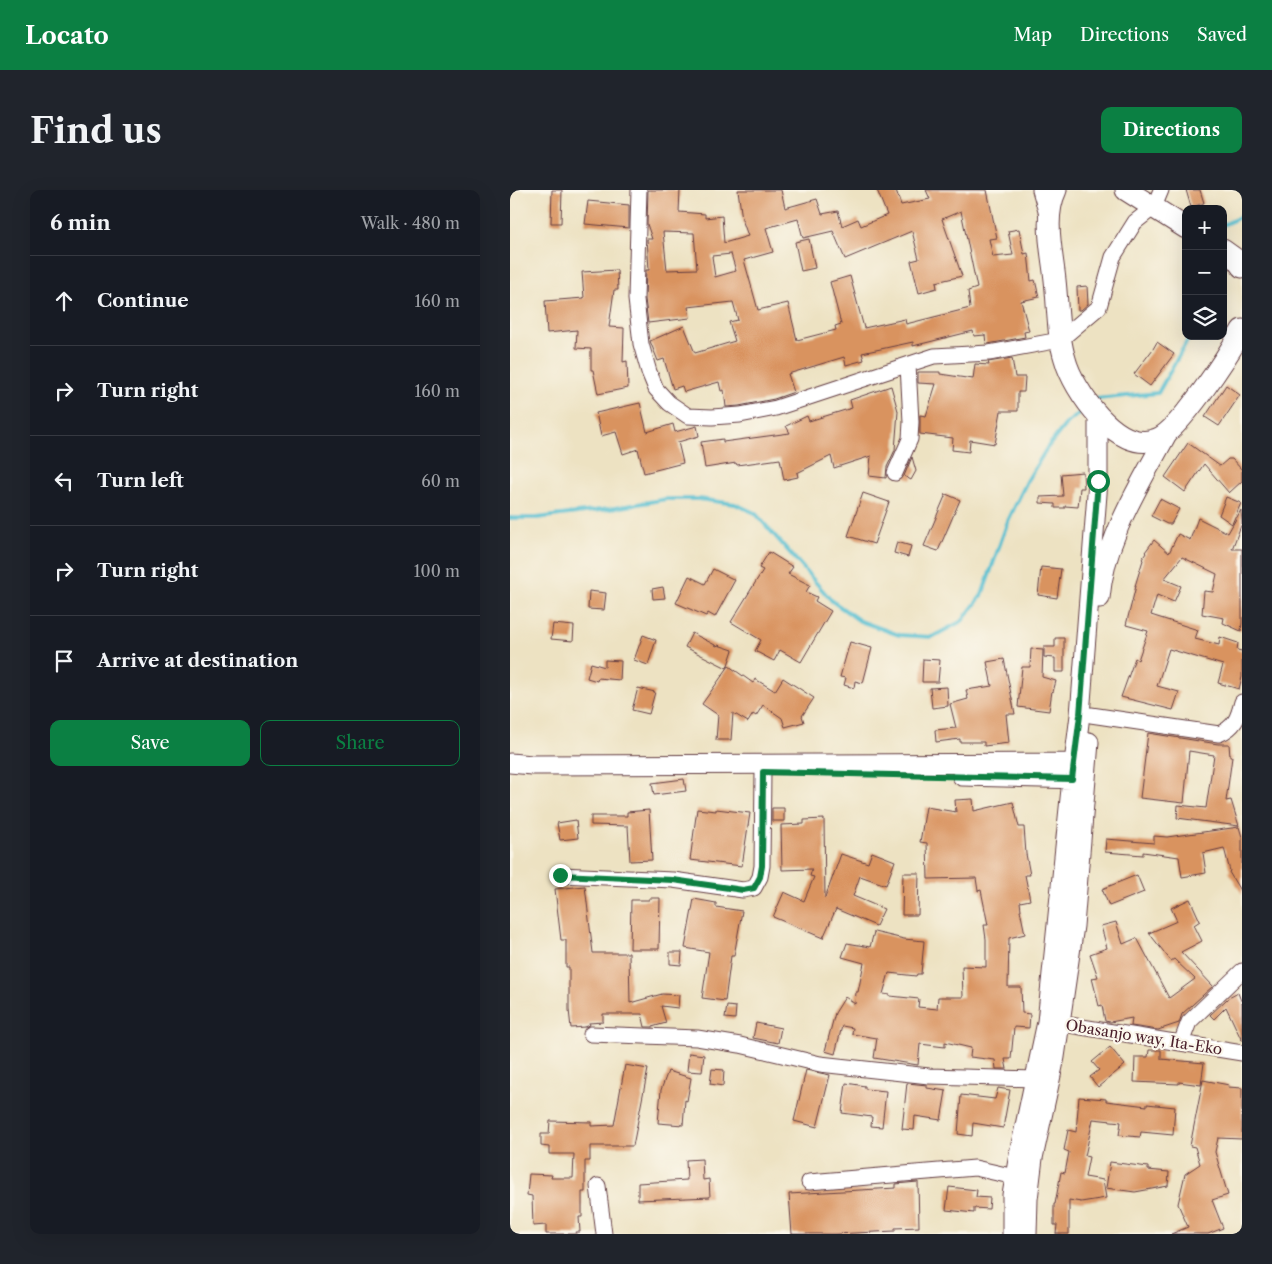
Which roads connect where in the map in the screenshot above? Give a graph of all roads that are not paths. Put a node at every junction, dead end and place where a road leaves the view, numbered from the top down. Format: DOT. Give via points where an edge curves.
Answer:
graph roads {
  1 [pos="639,190"];
  2 [pos="1040,190"];
  3 [pos="1056,190"];
  4 [pos="1126,190"];
  5 [pos="1157,199"];
  6 [pos="1181,225"];
  7 [pos="1050,226"];
  8 [pos="1239,338"];
  9 [pos="1060,340"];
  10 [pos="908,364"];
  11 [pos="1098,416"];
  12 [pos="1167,434"];
  13 [pos="895,473"];
  14 [pos="1242,702"];
  15 [pos="1091,715"];
  16 [pos="510,763"];
  17 [pos="510,769"];
  18 [pos="1080,771"];
  19 [pos="763,772"];
  20 [pos="560,875"];
  21 [pos="1242,971"];
  22 [pos="1053,1022"];
  23 [pos="591,1034"];
  24 [pos="1181,1043"];
  25 [pos="1242,1053"];
  26 [pos="1035,1079"];
  27 [pos="1015,1177"];
  28 [pos="810,1182"];
  29 [pos="598,1186"];
  30 [pos="604,1234"];
  31 [pos="1012,1234"];
  32 [pos="1028,1234"];
  1 -- 10 [label="street" via="636,299 641,344 656,389 688,416 740,415 776,408"];
  2 -- 7 [label="street"];
  3 -- 7 [label="highway" via="1051,201"];
  4 -- 5 [label="highway"];
  5 -- 6 [label="highway"];
  5 -- 9 [label="street" via="1135,222 1113,257 1099,307"];
  7 -- 9 [label="highway"];
  8 -- 12 [label="highway"];
  9 -- 10 [label="street" via="989,354 934,356"];
  9 -- 11 [label="highway" via="1074,382"];
  10 -- 13 [label="street" via="910,439"];
  11 -- 12 [label="highway" via="1111,429 1140,441 1155,440"];
  11 -- 18 [label="main road" via="1098,491 1080,715"];
  12 -- 15 [label="main road" via="1126,511 1106,568 1100,594"];
  14 -- 15 [label="street" via="1237,721 1219,734"];
  15 -- 18 [label="main road"];
  16 -- 18 [label="main road"];
  17 -- 19 [label="main road"];
  18 -- 19 [label="main road"];
  18 -- 22 [label="main road"];
  19 -- 20 [label="street" via="762,866 754,888 743,890 673,880"];
  21 -- 24 [label="street" via="1190,1022"];
  22 -- 24 [label="street, Obasanjo way, Ita-Eko"];
  22 -- 26 [label="main road"];
  22 -- 32 [label="main road" via="1056,1057 1033,1158"];
  23 -- 26 [label="street" via="697,1038 820,1064 929,1076"];
  24 -- 25 [label="street, Obasanjo way, Ita-Eko"];
  26 -- 27 [label="main road"];
  27 -- 28 [label="street" via="974,1168"];
  27 -- 31 [label="main road"];
  29 -- 30 [label="street"];
}
